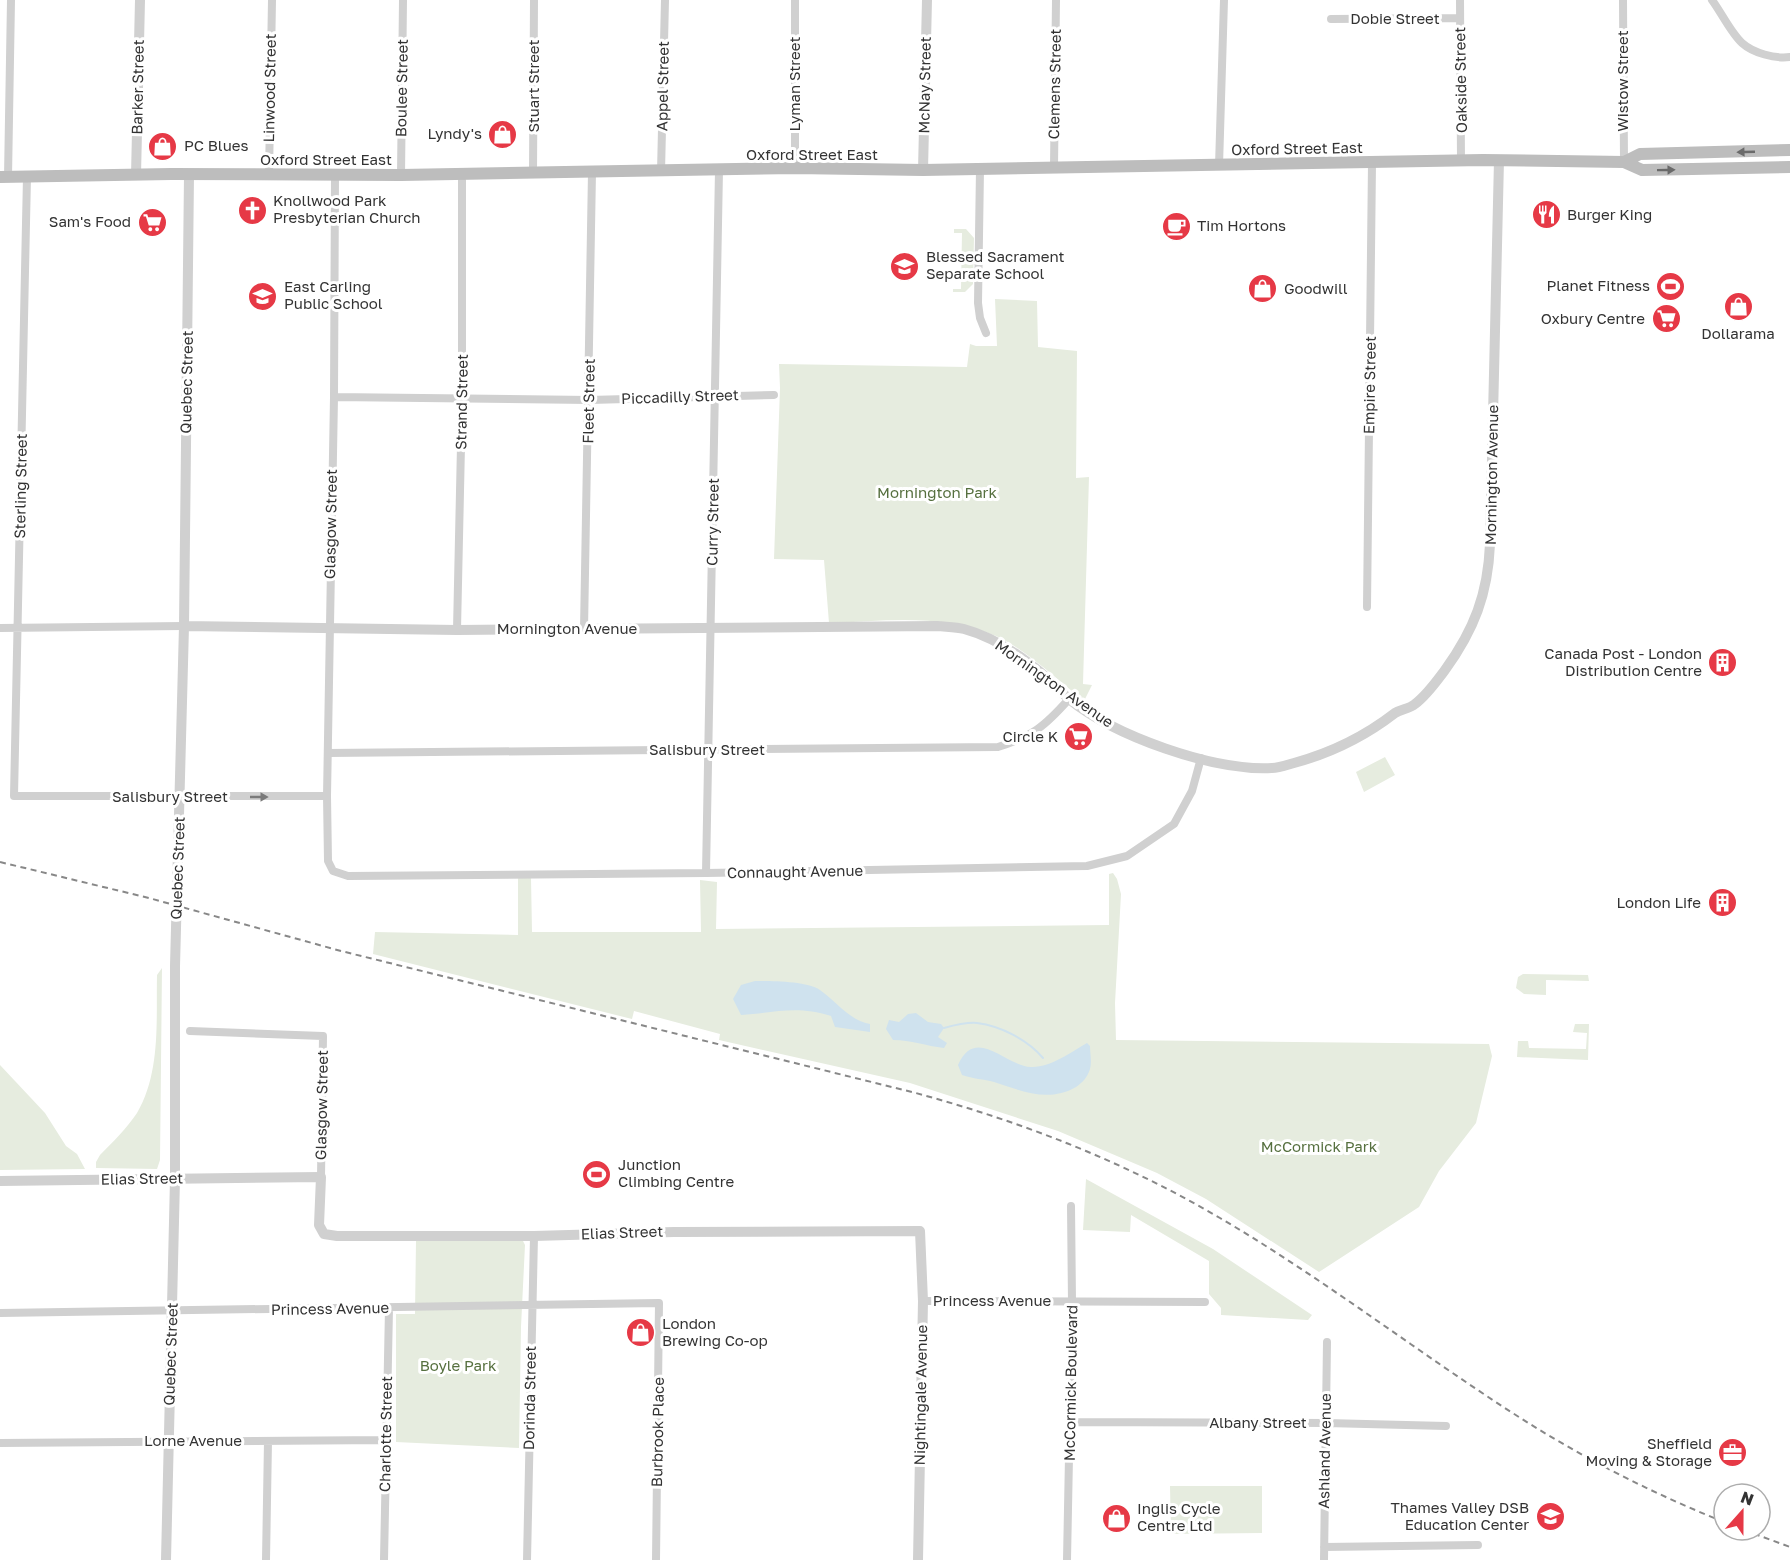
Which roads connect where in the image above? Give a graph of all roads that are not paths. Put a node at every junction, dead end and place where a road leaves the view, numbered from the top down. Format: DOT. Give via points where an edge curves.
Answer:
graph roads {
  1 [pos="11,0"];
  2 [pos="140,0"];
  3 [pos="272,0"];
  4 [pos="404,0"];
  5 [pos="534,0"];
  6 [pos="665,0"];
  7 [pos="795,0"];
  8 [pos="927,0"];
  9 [pos="1056,0"];
  10 [pos="1224,0"];
  11 [pos="1460,0"];
  12 [pos="1623,0"];
  13 [pos="1712,0"];
  14 [pos="1460,18"];
  15 [pos="1331,19"];
  16 [pos="1790,57"];
  17 [pos="1790,150"];
  18 [pos="1461,160"];
  19 [pos="1499,160"];
  20 [pos="1623,162"];
  21 [pos="1372,163"];
  22 [pos="1219,166"];
  23 [pos="1054,167"];
  24 [pos="1790,167"];
  25 [pos="795,168"];
  26 [pos="980,169"];
  27 [pos="719,170"];
  28 [pos="923,170"];
  29 [pos="592,172"];
  30 [pos="661,172"];
  31 [pos="462,173"];
  32 [pos="533,173"];
  33 [pos="136,175"];
  34 [pos="401,175"];
  35 [pos="27,176"];
  36 [pos="189,176"];
  37 [pos="269,176"];
  38 [pos="335,176"];
  39 [pos="4,177"];
  40 [pos="986,333"];
  41 [pos="774,394"];
  42 [pos="334,397"];
  43 [pos="715,397"];
  44 [pos="462,399"];
  45 [pos="590,400"];
  46 [pos="1367,607"];
  47 [pos="184,626"];
  48 [pos="0,628"];
  49 [pos="18,628"];
  50 [pos="711,628"];
  51 [pos="329,629"];
  52 [pos="457,630"];
  53 [pos="584,630"];
  54 [pos="1069,699"];
  55 [pos="708,749"];
  56 [pos="328,753"];
  57 [pos="1202,758"];
  58 [pos="14,796"];
  59 [pos="327,796"];
  60 [pos="180,797"];
  61 [pos="333,871"];
  62 [pos="706,873"];
  63 [pos="190,1030"];
  64 [pos="321,1177"];
  65 [pos="175,1179"];
  66 [pos="0,1181"];
  67 [pos="1071,1206"];
  68 [pos="920,1231"];
  69 [pos="324,1234"];
  70 [pos="534,1236"];
  71 [pos="923,1301"];
  72 [pos="1072,1302"];
  73 [pos="1204,1302"];
  74 [pos="659,1304"];
  75 [pos="532,1305"];
  76 [pos="389,1308"];
  77 [pos="172,1311"];
  78 [pos="0,1313"];
  79 [pos="1327,1342"];
  80 [pos="1070,1422"];
  81 [pos="1326,1423"];
  82 [pos="1446,1426"];
  83 [pos="386,1440"];
  84 [pos="267,1441"];
  85 [pos="168,1442"];
  86 [pos="0,1443"];
  87 [pos="1478,1545"];
  88 [pos="1324,1547"];
  89 [pos="166,1560"];
  90 [pos="266,1560"];
  91 [pos="384,1560"];
  92 [pos="527,1560"];
  93 [pos="656,1560"];
  94 [pos="918,1560"];
  95 [pos="1067,1560"];
  96 [pos="1324,1560"];
  1 -- 39 [label="street"];
  2 -- 33 [label="street, Barker Street"];
  3 -- 37 [label="street, Linwood Street"];
  4 -- 34 [label="street, Boulee Street"];
  5 -- 32 [label="street, Stuart Street"];
  6 -- 30 [label="street, Appel Street"];
  7 -- 25 [label="street, Lyman Street"];
  8 -- 28 [label="street, McNay Street"];
  9 -- 23 [label="street, Clemens Street"];
  10 -- 22 [label="street"];
  11 -- 14 [label="street, Oakside Street"];
  12 -- 20 [label="street, Wistow Street"];
  13 -- 16 [label="street" via="1742,42 1757,52"];
  14 -- 15 [label="street, Dobie Street"];
  14 -- 18 [label="street, Oakside Street"];
  17 -- 20 [label="main road, Oxford Street East, one-way" via="1640,154"];
  18 -- 19 [label="main road, Oxford Street East"];
  18 -- 21 [label="main road, Oxford Street East"];
  19 -- 20 [label="main road, Oxford Street East"];
  19 -- 57 [label="street, Mornington Avenue" via="1489,574 1465,640 1414,705 1397,711 1363,736 1334,750 1274,768 1242,768"];
  20 -- 24 [label="main road, Oxford Street East, one-way" via="1642,170"];
  21 -- 22 [label="main road, Oxford Street East"];
  21 -- 46 [label="street, Empire Street"];
  22 -- 23 [label="main road, Oxford Street East"];
  23 -- 26 [label="main road, Oxford Street East"];
  25 -- 27 [label="main road, Oxford Street East"];
  25 -- 28 [label="main road, Oxford Street East"];
  26 -- 28 [label="main road, Oxford Street East"];
  26 -- 40 [label="street" via="978,303"];
  27 -- 30 [label="main road, Oxford Street East"];
  27 -- 43 [label="street, Curry Street"];
  29 -- 30 [label="main road, Oxford Street East"];
  29 -- 32 [label="main road, Oxford Street East"];
  29 -- 45 [label="street, Fleet Street"];
  31 -- 32 [label="main road, Oxford Street East"];
  31 -- 34 [label="main road, Oxford Street East"];
  31 -- 44 [label="street, Strand Street"];
  33 -- 35 [label="main road, Oxford Street East"];
  33 -- 36 [label="main road, Oxford Street East"];
  34 -- 38 [label="main road, Oxford Street East"];
  35 -- 39 [label="main road, Oxford Street East"];
  35 -- 49 [label="street, Sterling Street"];
  36 -- 37 [label="main road, Oxford Street East"];
  36 -- 47 [label="street, Quebec Street"];
  37 -- 38 [label="main road, Oxford Street East"];
  38 -- 42 [label="street, Glasgow Street"];
  41 -- 43 [label="street, Piccadilly Street"];
  42 -- 44 [label="street, Piccadilly Street"];
  42 -- 51 [label="street, Glasgow Street"];
  43 -- 45 [label="street, Piccadilly Street"];
  43 -- 50 [label="street, Curry Street"];
  44 -- 45 [label="street, Piccadilly Street"];
  44 -- 52 [label="street, Strand Street"];
  45 -- 53 [label="street, Fleet Street"];
  47 -- 49 [label="street, Mornington Avenue"];
  47 -- 51 [label="street, Mornington Avenue"];
  47 -- 60 [label="street, Quebec Street"];
  48 -- 49 [label="street, Mornington Avenue"];
  49 -- 58 [label="street, Sterling Street"];
  50 -- 53 [label="street, Mornington Avenue"];
  50 -- 54 [label="street, Mornington Avenue" via="964,629 1015,652"];
  50 -- 55 [label="street, Curry Street"];
  51 -- 52 [label="street, Mornington Avenue"];
  51 -- 56 [label="street, Glasgow Street"];
  52 -- 53 [label="street, Mornington Avenue"];
  54 -- 55 [label="street, Salisbury Street" via="1034,733 998,747"];
  54 -- 57 [label="street, Mornington Avenue" via="1143,741"];
  55 -- 56 [label="street, Salisbury Street"];
  55 -- 62 [label="street, Curry Street"];
  56 -- 59 [label="street, Glasgow Street"];
  57 -- 62 [label="street, Connaught Avenue" via="1192,791 1174,824 1127,856 1112,861 1087,866"];
  58 -- 60 [label="street, Salisbury Street"];
  60 -- 59 [label="street, Salisbury Street, one-way"];
  59 -- 61 [label="street, Glasgow Street" via="328,861"];
  60 -- 65 [label="street, Quebec Street"];
  61 -- 62 [label="street, Connaught Avenue" via="348,876"];
  63 -- 64 [label="street, Glasgow Street" via="323,1036"];
  64 -- 65 [label="street, Elias Street"];
  64 -- 69 [label="street, Glasgow Street" via="319,1225"];
  65 -- 66 [label="street, Elias Street"];
  65 -- 77 [label="street, Quebec Street"];
  67 -- 72 [label="street, McCormick Boulevard"];
  68 -- 70 [label="street, Elias Street"];
  68 -- 71 [label="street, Nightingale Avenue"];
  69 -- 70 [label="street, Elias Street"];
  70 -- 75 [label="street, Dorinda Street"];
  71 -- 72 [label="street, Princess Avenue"];
  71 -- 94 [label="street, Nightingale Avenue"];
  72 -- 73 [label="street, Princess Avenue"];
  72 -- 80 [label="street, McCormick Boulevard"];
  74 -- 75 [label="street, Princess Avenue"];
  74 -- 93 [label="street, Burbrook Place"];
  75 -- 76 [label="street, Princess Avenue"];
  75 -- 92 [label="street, Dorinda Street"];
  76 -- 77 [label="street, Princess Avenue"];
  76 -- 83 [label="street, Charlotte Street"];
  77 -- 78 [label="street, Princess Avenue"];
  77 -- 85 [label="street, Quebec Street"];
  79 -- 81 [label="street, Ashland Avenue"];
  80 -- 81 [label="street, Albany Street"];
  80 -- 95 [label="street, McCormick Boulevard"];
  81 -- 82 [label="street, Albany Street"];
  81 -- 88 [label="street, Ashland Avenue"];
  83 -- 84 [label="street, Lorne Avenue"];
  83 -- 91 [label="street, Charlotte Street"];
  84 -- 85 [label="street, Lorne Avenue"];
  84 -- 90 [label="street"];
  85 -- 86 [label="street, Lorne Avenue"];
  85 -- 89 [label="street, Quebec Street"];
  87 -- 88 [label="street"];
  88 -- 96 [label="street, Ashland Avenue"];
}
